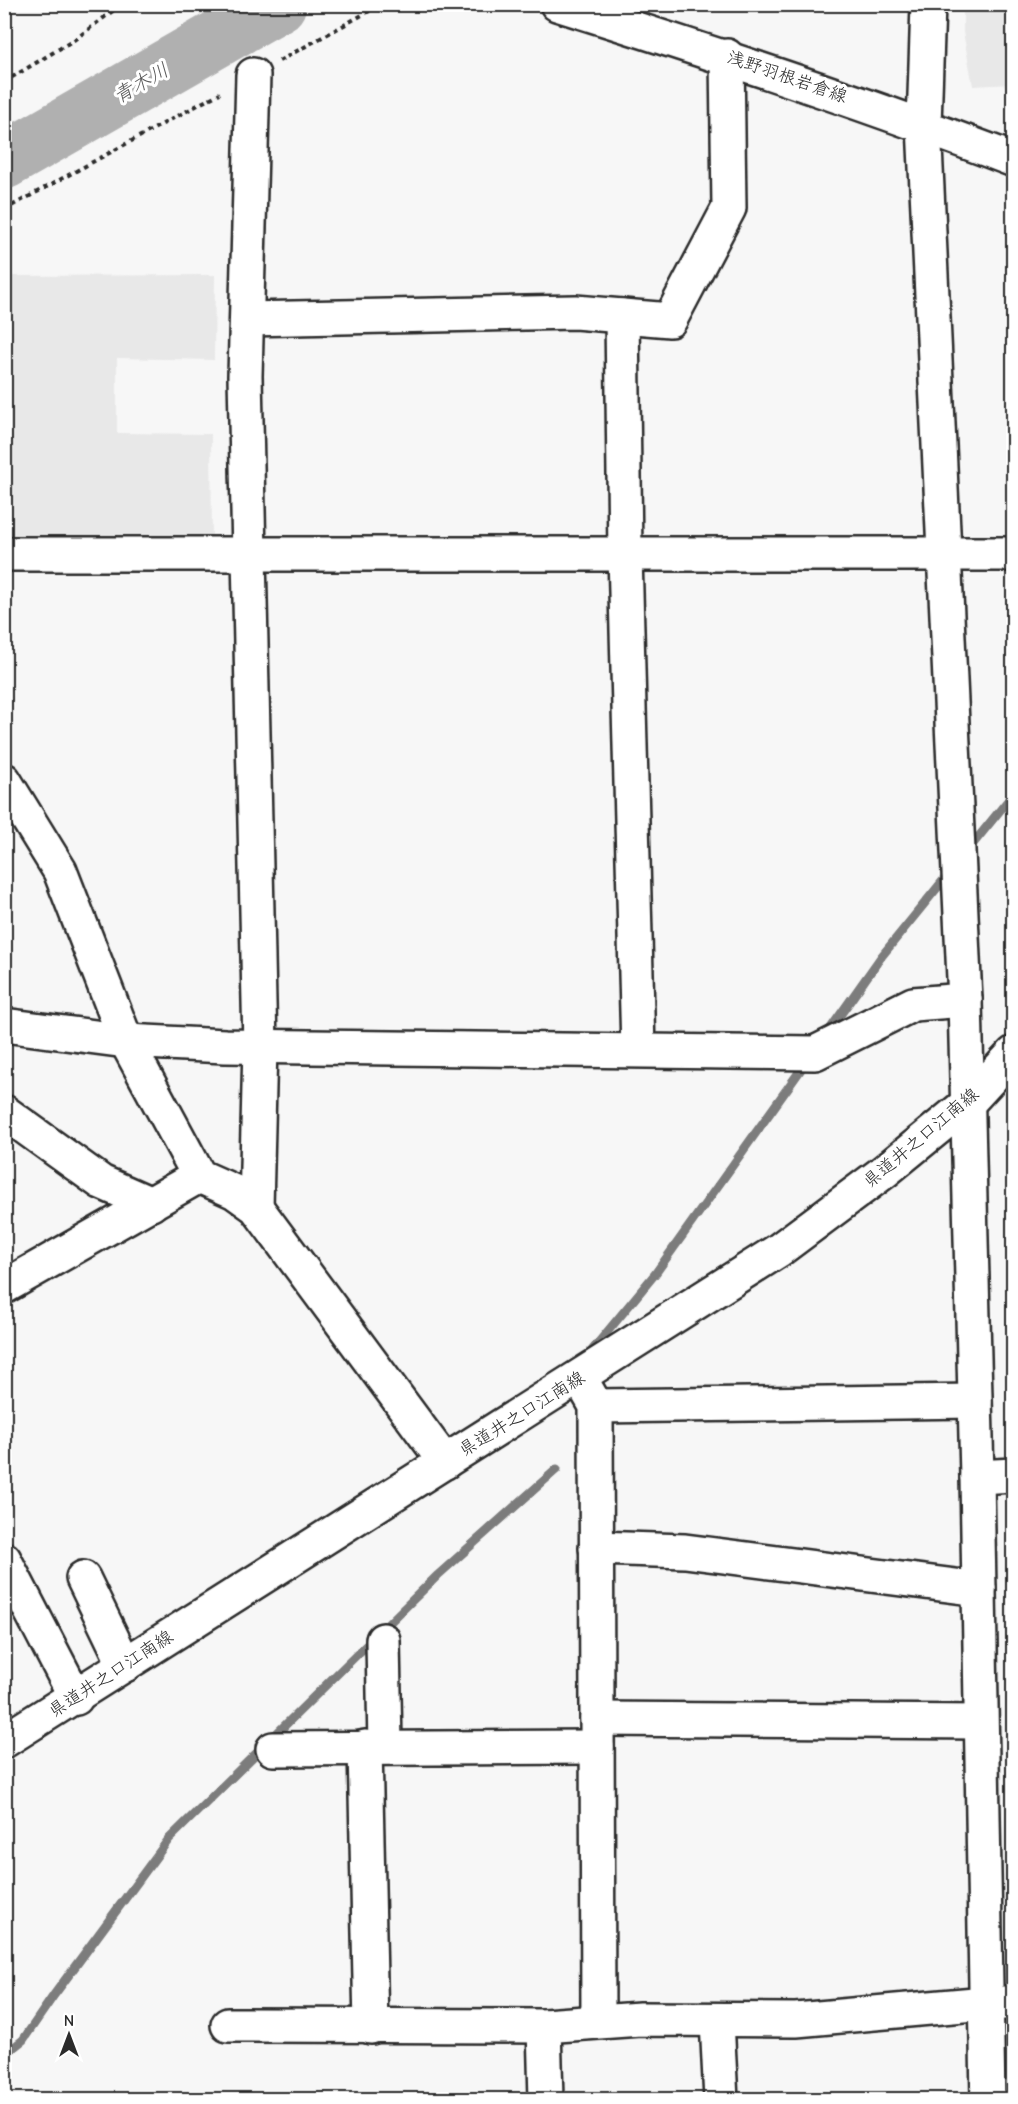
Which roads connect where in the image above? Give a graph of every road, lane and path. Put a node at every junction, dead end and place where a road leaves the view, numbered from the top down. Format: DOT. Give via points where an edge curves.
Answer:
graph roads {
  1 [pos="122,4"];
  2 [pos="382,4"];
  3 [pos="557,4"];
  4 [pos="928,4"];
  5 [pos="727,56"];
  6 [pos="253,75"];
  7 [pos="4,82"];
  8 [pos="924,125"];
  9 [pos="1014,159"];
  10 [pos="4,210"];
  11 [pos="622,316"];
  12 [pos="247,319"];
  13 [pos="250,552"];
  14 [pos="4,554"];
  15 [pos="625,554"];
  16 [pos="945,554"];
  17 [pos="1014,554"];
  18 [pos="4,780"];
  19 [pos="965,1000"];
  20 [pos="4,1025"];
  21 [pos="126,1041"];
  22 [pos="260,1046"];
  23 [pos="638,1050"];
  24 [pos="1014,1053"];
  25 [pos="966,1104"];
  26 [pos="4,1112"];
  27 [pos="199,1176"];
  28 [pos="151,1204"];
  29 [pos="256,1207"];
  30 [pos="4,1287"];
  31 [pos="580,1378"];
  32 [pos="975,1401"];
  33 [pos="596,1406"];
  34 [pos="444,1462"];
  35 [pos="1014,1475"];
  36 [pos="977,1477"];
  37 [pos="596,1548"];
  38 [pos="4,1559"];
  39 [pos="83,1578"];
  40 [pos="979,1589"];
  41 [pos="383,1640"];
  42 [pos="125,1665"];
  43 [pos="76,1698"];
  44 [pos="980,1722"];
  45 [pos="597,1733"];
  46 [pos="4,1741"];
  47 [pos="375,1747"];
  48 [pos="273,1749"];
  49 [pos="1000,2003"];
  50 [pos="598,2021"];
  51 [pos="717,2021"];
  52 [pos="228,2025"];
  53 [pos="544,2026"];
  54 [pos="371,2027"];
  55 [pos="546,2100"];
  56 [pos="721,2100"];
  57 [pos="988,2100"];
  1 -- 7 [label="path" via="74,40"];
  2 -- 6 [label="path"];
  3 -- 5 [label="street, 浅野羽根岩倉線"];
  4 -- 8 [label="street"];
  5 -- 8 [label="street, 浅野羽根岩倉線"];
  5 -- 11 [label="street" via="729,208 670,320"];
  6 -- 10 [label="path"];
  6 -- 12 [label="street"];
  8 -- 9 [label="street, 浅野羽根岩倉線"];
  8 -- 16 [label="street"];
  11 -- 12 [label="street" via="575,312"];
  11 -- 15 [label="street"];
  12 -- 13 [label="street"];
  13 -- 14 [label="street"];
  13 -- 15 [label="street"];
  13 -- 22 [label="street"];
  15 -- 16 [label="street"];
  15 -- 23 [label="street"];
  16 -- 17 [label="street"];
  16 -- 19 [label="street"];
  18 -- 21 [label="street" via="60,871"];
  19 -- 23 [label="street" via="913,1004 815,1053"];
  19 -- 25 [label="street"];
  20 -- 21 [label="street"];
  21 -- 22 [label="street"];
  21 -- 27 [label="street"];
  22 -- 23 [label="street"];
  22 -- 29 [label="street"];
  24 -- 25 [label="street, 県道井之口江南線"];
  25 -- 31 [label="street, 県道井之口江南線" via="779,1250"];
  25 -- 32 [label="street"];
  26 -- 28 [label="street" via="101,1182"];
  27 -- 28 [label="street"];
  27 -- 29 [label="street" via="235,1192"];
  28 -- 30 [label="street"];
  29 -- 34 [label="street"];
  31 -- 33 [label="street"];
  31 -- 34 [label="street, 県道井之口江南線"];
  32 -- 33 [label="street"];
  32 -- 36 [label="street"];
  33 -- 37 [label="street"];
  34 -- 42 [label="street, 県道井之口江南線"];
  35 -- 36 [label="street"];
  36 -- 40 [label="street"];
  37 -- 40 [label="street" via="685,1551"];
  37 -- 45 [label="street"];
  38 -- 43 [label="street"];
  39 -- 42 [label="street"];
  40 -- 44 [label="street"];
  41 -- 47 [label="street"];
  42 -- 43 [label="street, 県道井之口江南線"];
  43 -- 46 [label="street, 県道井之口江南線"];
  44 -- 45 [label="street"];
  44 -- 49 [label="street"];
  45 -- 47 [label="street"];
  45 -- 50 [label="street"];
  47 -- 48 [label="street"];
  47 -- 54 [label="street"];
  49 -- 51 [label="street" via="796,2020"];
  49 -- 57 [label="street"];
  50 -- 51 [label="street"];
  50 -- 53 [label="street"];
  51 -- 56 [label="street"];
  52 -- 54 [label="street"];
  53 -- 54 [label="street"];
  53 -- 55 [label="street"];
}
